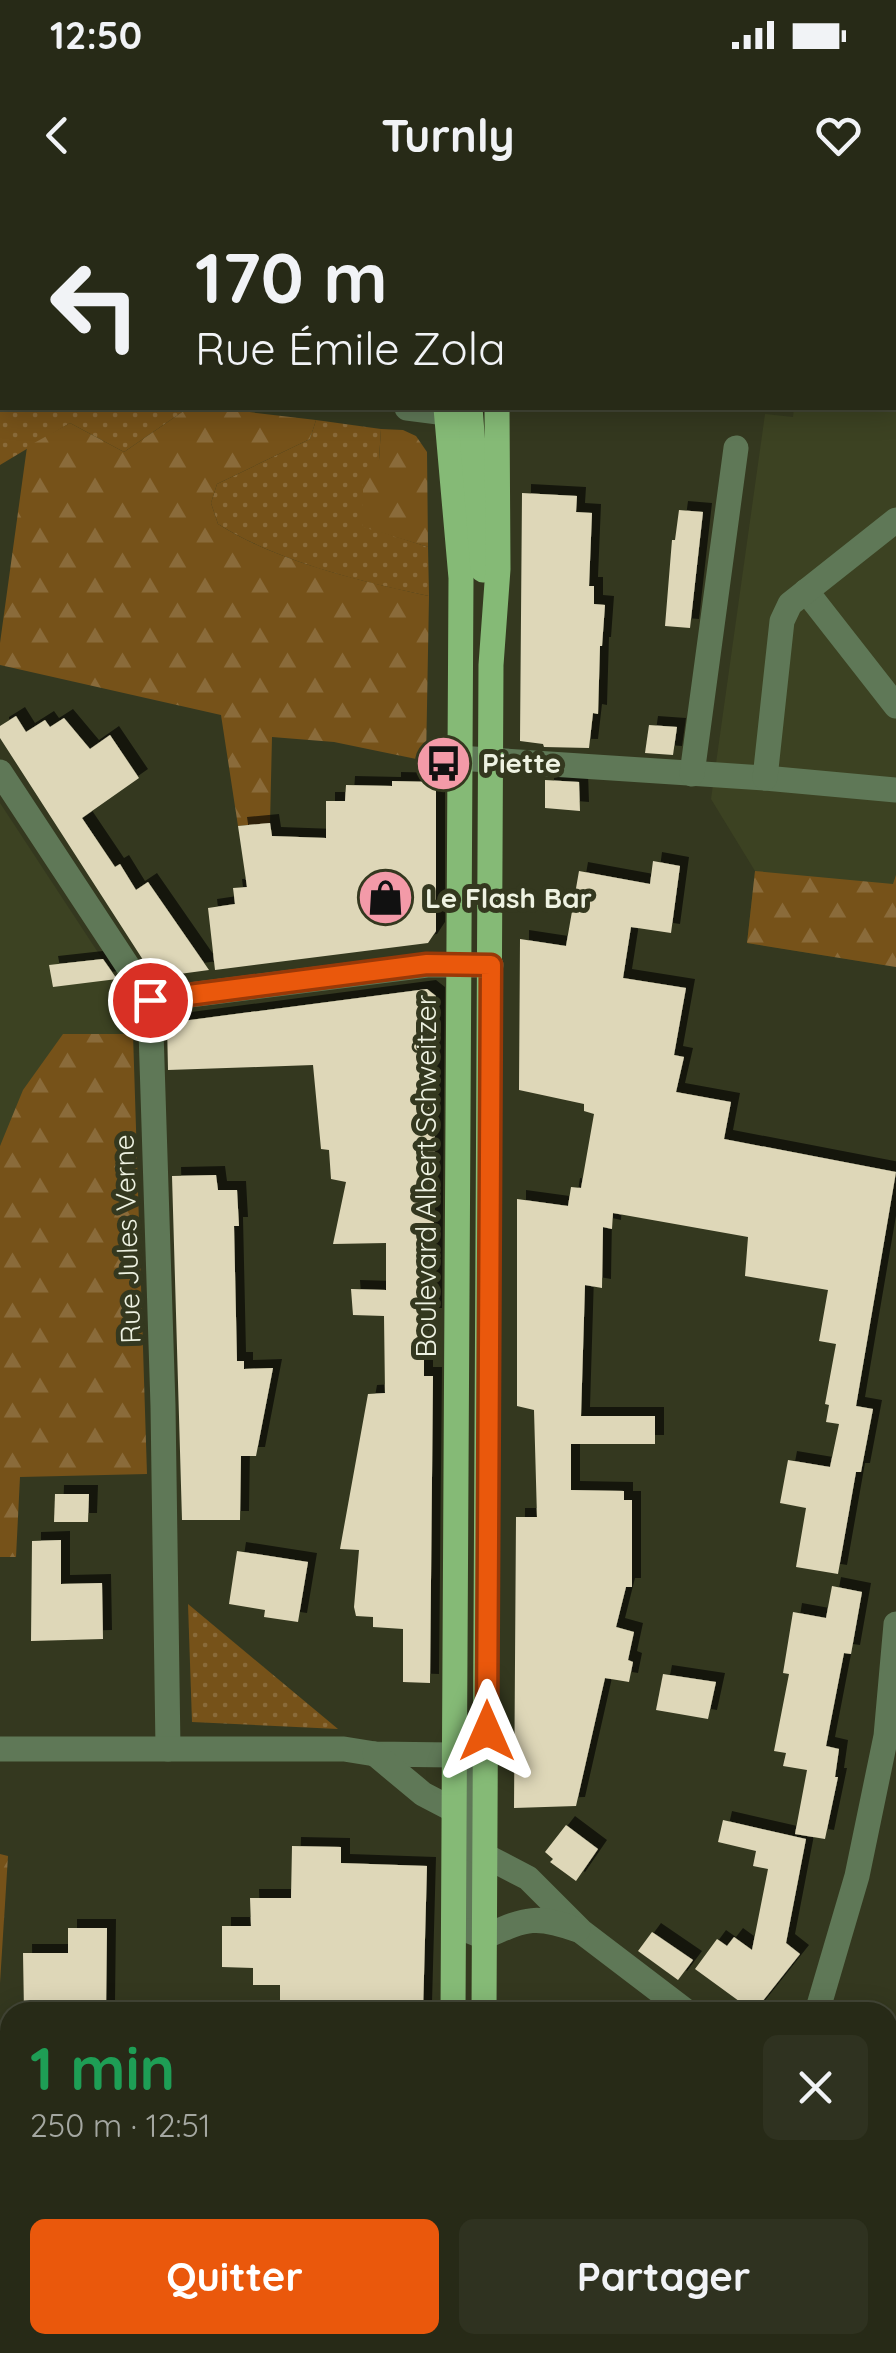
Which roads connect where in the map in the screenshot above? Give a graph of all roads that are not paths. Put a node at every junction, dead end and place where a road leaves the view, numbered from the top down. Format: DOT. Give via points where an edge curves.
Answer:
graph roads {
  1 [pos="454,410"];
  2 [pos="454,410"];
  3 [pos="498,410"];
  4 [pos="736,448"];
  5 [pos="896,520"];
  6 [pos="806,591"];
  7 [pos="493,624"];
  8 [pos="896,706"];
  9 [pos="458,758"];
  10 [pos="491,760"];
  11 [pos="0,772"];
  12 [pos="692,774"];
  13 [pos="765,778"];
  14 [pos="896,790"];
  15 [pos="458,964"];
  16 [pos="491,965"];
  17 [pos="150,1000"];
  18 [pos="896,1624"];
  19 [pos="168,1748"];
  20 [pos="0,1749"];
  21 [pos="376,1754"];
  22 [pos="453,1754"];
  23 [pos="453,1808"];
  24 [pos="477,1863"];
  25 [pos="582,1932"];
  26 [pos="468,1937"];
  27 [pos="455,2002"];
  28 [pos="482,2002"];
  29 [pos="673,2002"];
  30 [pos="820,2002"];
  1 -- 7 [label="main road"];
  2 -- 9 [label="main road, Boulevard Albert Schweitzer" via="462,578"];
  3 -- 7 [label="main road, Boulevard Albert Schweitzer"];
  4 -- 12 [label="street"];
  5 -- 6 [label="street"];
  6 -- 8 [label="street"];
  6 -- 13 [label="street" via="782,621"];
  7 -- 10 [label="main road, Boulevard Albert Schweitzer"];
  9 -- 10 [label="street"];
  9 -- 15 [label="main road, Boulevard Albert Schweitzer"];
  10 -- 12 [label="street"];
  10 -- 16 [label="main road, Boulevard Albert Schweitzer"];
  11 -- 17 [label="street"];
  12 -- 13 [label="street"];
  13 -- 14 [label="street"];
  15 -- 16 [label="street"];
  15 -- 17 [label="street"];
  15 -- 22 [label="main road, Boulevard Albert Schweitzer"];
  16 -- 24 [label="main road, Boulevard Albert Schweitzer"];
  17 -- 19 [label="street, Rue Jules Verne"];
  18 -- 30 [label="street" via="886,1736 858,1876"];
  19 -- 20 [label="street"];
  19 -- 21 [label="street"];
  21 -- 22 [label="street"];
  21 -- 23 [label="street" via="423,1794"];
  22 -- 23 [label="main road, Boulevard Albert Schweitzer"];
  22 -- 24 [label="street" via="474,1770"];
  23 -- 24 [label="street" via="470,1818"];
  23 -- 26 [label="main road, Boulevard Albert Schweitzer"];
  24 -- 25 [label="street" via="528,1878"];
  24 -- 26 [label="main road, Boulevard Albert Schweitzer"];
  25 -- 26 [label="street" via="547,1919"];
  25 -- 29 [label="street"];
  26 -- 27 [label="main road, Boulevard Albert Schweitzer"];
  26 -- 28 [label="main road, Boulevard Albert Schweitzer"];
}
